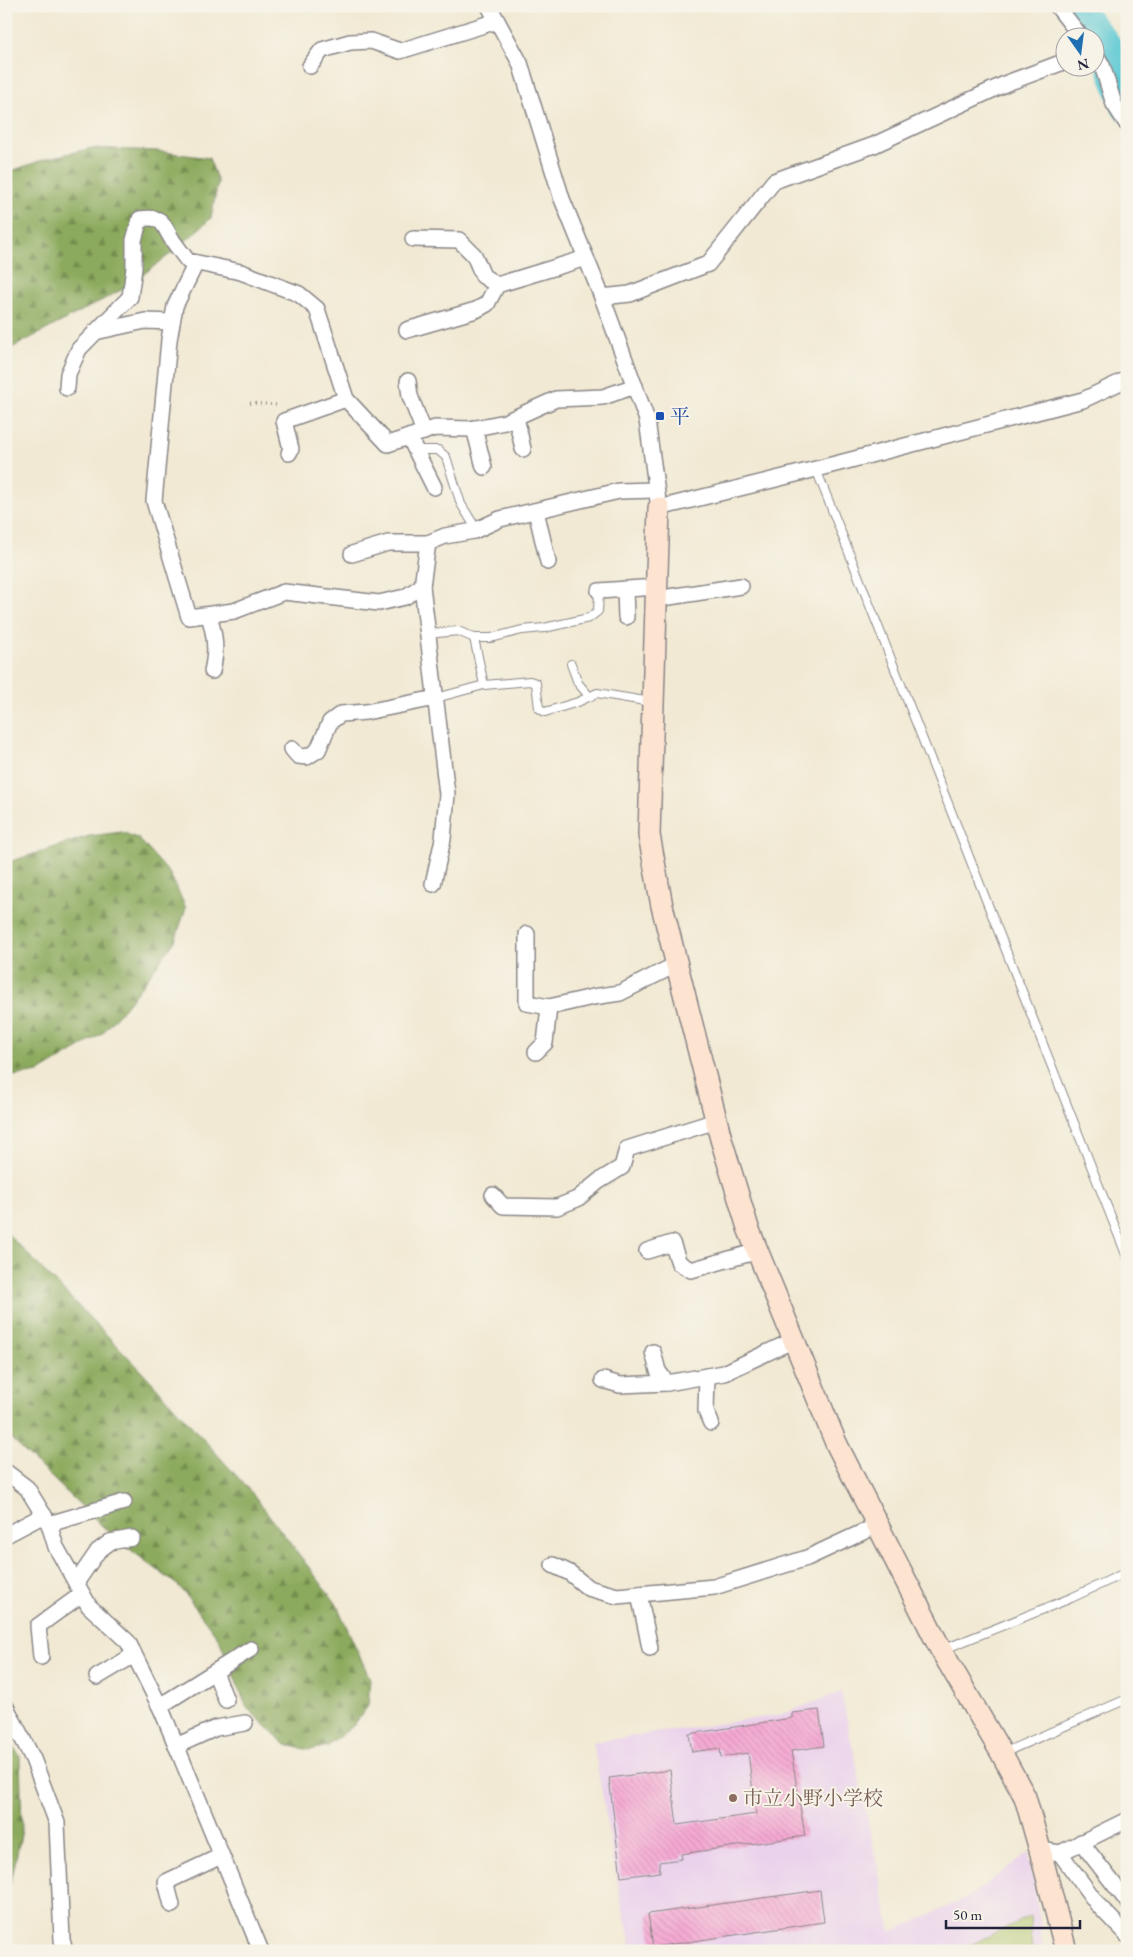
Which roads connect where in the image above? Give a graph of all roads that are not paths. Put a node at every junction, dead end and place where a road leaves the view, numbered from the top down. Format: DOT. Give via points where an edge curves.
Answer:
graph roads {
  1 [pos="489,6"];
  2 [pos="1057,6"];
  3 [pos="497,21"];
  4 [pos="1074,28"];
  5 [pos="1056,65"];
  6 [pos="310,66"];
  7 [pos="1106,78"];
  8 [pos="1127,124"];
  9 [pos="413,239"];
  10 [pos="586,258"];
  11 [pos="196,263"];
  12 [pos="498,285"];
  13 [pos="602,297"];
  14 [pos="172,322"];
  15 [pos="407,330"];
  16 [pos="95,332"];
  17 [pos="1127,379"];
  18 [pos="408,381"];
  19 [pos="635,386"];
  20 [pos="67,388"];
  21 [pos="346,399"];
  22 [pos="516,417"];
  23 [pos="474,428"];
  24 [pos="424,432"];
  25 [pos="413,444"];
  26 [pos="523,448"];
  27 [pos="289,453"];
  28 [pos="484,467"];
  29 [pos="816,469"];
  30 [pos="434,487"];
  31 [pos="658,499"];
  32 [pos="536,511"];
  33 [pos="477,530"];
  34 [pos="428,543"];
  35 [pos="352,554"];
  36 [pos="548,562"];
  37 [pos="422,586"];
  38 [pos="741,586"];
  39 [pos="625,589"];
  40 [pos="599,591"];
  41 [pos="656,593"];
  42 [pos="209,616"];
  43 [pos="626,617"];
  44 [pos="428,634"];
  45 [pos="474,638"];
  46 [pos="571,664"];
  47 [pos="212,670"];
  48 [pos="484,685"];
  49 [pos="590,697"];
  50 [pos="436,698"];
  51 [pos="653,702"];
  52 [pos="292,749"];
  53 [pos="433,884"];
  54 [pos="527,934"];
  55 [pos="677,964"];
  56 [pos="549,1007"];
  57 [pos="536,1052"];
  58 [pos="716,1121"];
  59 [pos="493,1196"];
  60 [pos="647,1250"];
  61 [pos="758,1251"];
  62 [pos="1127,1258"];
  63 [pos="794,1340"];
  64 [pos="653,1352"];
  65 [pos="707,1376"];
  66 [pos="603,1380"];
  67 [pos="667,1382"];
  68 [pos="711,1423"];
  69 [pos="6,1472"];
  70 [pos="124,1502"];
  71 [pos="47,1519"];
  72 [pos="878,1525"];
  73 [pos="6,1535"];
  74 [pos="132,1538"];
  75 [pos="553,1565"];
  76 [pos="1127,1572"];
  77 [pos="79,1588"];
  78 [pos="639,1594"];
  79 [pos="650,1648"];
  80 [pos="251,1649"];
  81 [pos="941,1650"];
  82 [pos="134,1655"];
  83 [pos="41,1656"];
  84 [pos="215,1672"];
  85 [pos="97,1677"];
  86 [pos="1127,1699"];
  87 [pos="226,1700"];
  88 [pos="6,1706"];
  89 [pos="160,1706"];
  90 [pos="245,1723"];
  91 [pos="176,1746"];
  92 [pos="1002,1754"];
  93 [pos="1127,1820"];
  94 [pos="1081,1842"];
  95 [pos="1050,1851"];
  96 [pos="221,1856"];
  97 [pos="1127,1901"];
  98 [pos="172,1905"];
  99 [pos="1127,1935"];
  100 [pos="65,1951"];
  101 [pos="261,1951"];
  102 [pos="1066,1951"];
  1 -- 3 [label="street"];
  2 -- 4 [label="street"];
  3 -- 6 [label="street" via="400,51 371,41 350,42 322,50"];
  3 -- 10 [label="street" via="520,63 562,199"];
  5 -- 13 [label="street" via="1007,83 874,145 774,181 708,264 630,294"];
  7 -- 8 [label="street" via="1114,104"];
  9 -- 12 [label="street" via="459,240 474,255 483,276"];
  10 -- 12 [label="street"];
  10 -- 13 [label="street"];
  11 -- 14 [label="street"];
  11 -- 16 [label="street" via="188,261 163,222 152,217 140,219 134,240 130,297"];
  11 -- 21 [label="street" via="241,272 299,294 317,309"];
  12 -- 15 [label="street" via="487,304 476,310"];
  13 -- 19 [label="street"];
  14 -- 16 [label="street" via="145,320"];
  14 -- 42 [label="street" via="154,501 189,617"];
  16 -- 20 [label="street" via="79,349 68,374"];
  17 -- 29 [label="street" via="1083,400"];
  18 -- 24 [label="street" via="410,396"];
  19 -- 22 [label="street" via="603,397 556,399"];
  19 -- 31 [label="street" via="647,420"];
  21 -- 25 [label="street" via="388,444"];
  21 -- 27 [label="street" via="284,421 291,449"];
  22 -- 23 [label="street"];
  22 -- 26 [label="street"];
  23 -- 24 [label="street" via="435,428"];
  23 -- 28 [label="street"];
  24 -- 25 [label="street"];
  25 -- 30 [label="street"];
  25 -- 33 [label="lane" via="438,450 446,457 461,504"];
  29 -- 31 [label="street"];
  29 -- 62 [label="lane"];
  31 -- 32 [label="street" via="619,491"];
  31 -- 41 [label="street"];
  32 -- 33 [label="street" via="500,519"];
  32 -- 36 [label="street"];
  33 -- 34 [label="street"];
  34 -- 35 [label="street" via="388,543"];
  34 -- 37 [label="street"];
  37 -- 42 [label="street" via="405,597 379,603 284,592 234,612"];
  37 -- 44 [label="street"];
  38 -- 41 [label="street"];
  39 -- 40 [label="street"];
  39 -- 41 [label="street"];
  39 -- 43 [label="street"];
  40 -- 45 [label="lane" via="598,611 589,618 491,638"];
  41 -- 51 [label="street"];
  42 -- 47 [label="street" via="215,635 216,655"];
  44 -- 45 [label="lane" via="458,631"];
  44 -- 50 [label="street"];
  45 -- 48 [label="lane"];
  46 -- 49 [label="lane" via="578,683"];
  48 -- 49 [label="lane" via="536,683 539,708 545,712"];
  48 -- 50 [label="lane"];
  49 -- 51 [label="lane" via="597,693"];
  50 -- 52 [label="street" via="341,714 330,722 318,750 307,758 298,756"];
  50 -- 53 [label="street" via="447,794"];
  51 -- 55 [label="street" via="649,835"];
  54 -- 56 [label="street" via="527,1003"];
  55 -- 56 [label="street" via="620,993"];
  55 -- 58 [label="street"];
  56 -- 57 [label="street" via="545,1043"];
  58 -- 59 [label="street" via="627,1149 622,1167 577,1200 557,1207 503,1206"];
  58 -- 61 [label="street"];
  60 -- 61 [label="street" via="672,1243 679,1263 691,1270"];
  61 -- 63 [label="street"];
  63 -- 65 [label="street" via="724,1373"];
  63 -- 72 [label="street" via="836,1443"];
  64 -- 67 [label="street" via="658,1371"];
  65 -- 67 [label="street"];
  65 -- 68 [label="street" via="706,1412"];
  66 -- 67 [label="street" via="620,1385"];
  69 -- 71 [label="street" via="27,1488"];
  70 -- 71 [label="street"];
  71 -- 73 [label="street"];
  71 -- 77 [label="street" via="56,1547"];
  72 -- 78 [label="street" via="807,1558 714,1587"];
  72 -- 81 [label="street"];
  74 -- 77 [label="street" via="110,1542 98,1551"];
  75 -- 78 [label="street" via="570,1573 588,1588 617,1596"];
  76 -- 81 [label="lane"];
  77 -- 82 [label="street" via="90,1606 128,1642"];
  77 -- 83 [label="street" via="38,1626"];
  78 -- 79 [label="street"];
  80 -- 84 [label="street"];
  81 -- 92 [label="street"];
  82 -- 85 [label="street"];
  82 -- 89 [label="street"];
  84 -- 87 [label="street"];
  84 -- 89 [label="street"];
  86 -- 92 [label="lane"];
  88 -- 100 [label="street" via="33,1759 56,1823"];
  89 -- 91 [label="street"];
  90 -- 91 [label="street" via="216,1728"];
  91 -- 96 [label="street"];
  92 -- 95 [label="street"];
  93 -- 94 [label="street"];
  94 -- 95 [label="street"];
  94 -- 97 [label="street"];
  95 -- 99 [label="street"];
  95 -- 102 [label="street"];
  96 -- 98 [label="street" via="166,1882"];
  96 -- 101 [label="street"];
}
